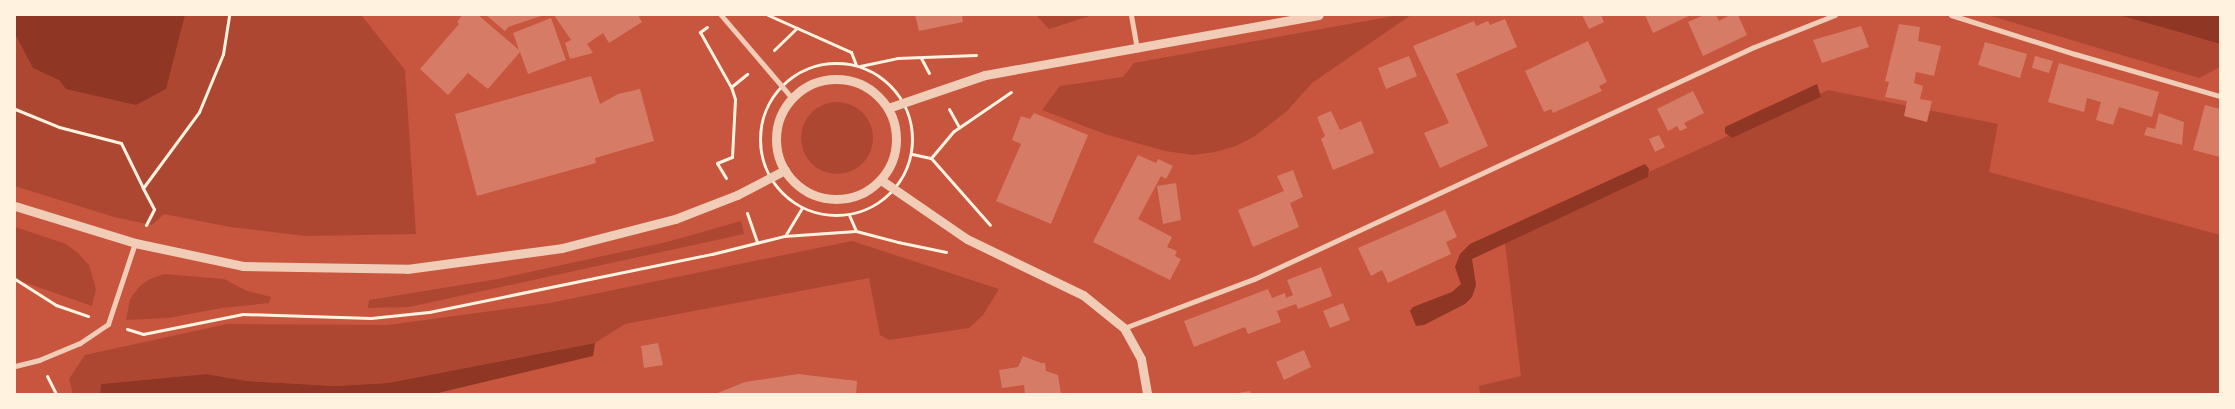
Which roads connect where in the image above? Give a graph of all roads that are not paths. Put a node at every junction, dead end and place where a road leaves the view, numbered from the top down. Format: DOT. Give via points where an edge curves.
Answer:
graph roads {
  1 [pos="1132,15"];
  2 [pos="1318,15"];
  3 [pos="1835,15"];
  4 [pos="1951,15"];
  5 [pos="721,16"];
  6 [pos="1137,49"];
  7 [pos="2220,96"];
  8 [pos="792,98"];
  9 [pos="888,108"];
  10 [pos="785,170"];
  11 [pos="880,180"];
  12 [pos="15,206"];
  13 [pos="135,243"];
  14 [pos="1124,328"];
  15 [pos="15,366"];
  16 [pos="1147,394"];
  1 -- 6 [label="street"];
  2 -- 6 [label="street"];
  3 -- 14 [label="street" via="1754,47 1254,279"];
  4 -- 7 [label="street"];
  5 -- 8 [label="street"];
  6 -- 9 [label="street" via="985,75"];
  8 -- 9 [label="street" via="802,89 825,80 849,80 872,90"];
  8 -- 10 [label="street" via="776,132 776,145"];
  9 -- 11 [label="street" via="894,120 896,145 888,170"];
  10 -- 11 [label="street" via="808,192 830,199 863,193"];
  10 -- 13 [label="street" via="737,195 675,218 562,248 406,269 243,266"];
  11 -- 14 [label="street" via="967,239 1083,295"];
  12 -- 13 [label="street"];
  13 -- 15 [label="street" via="108,324 80,343"];
  14 -- 16 [label="street" via="1141,359"];
}
